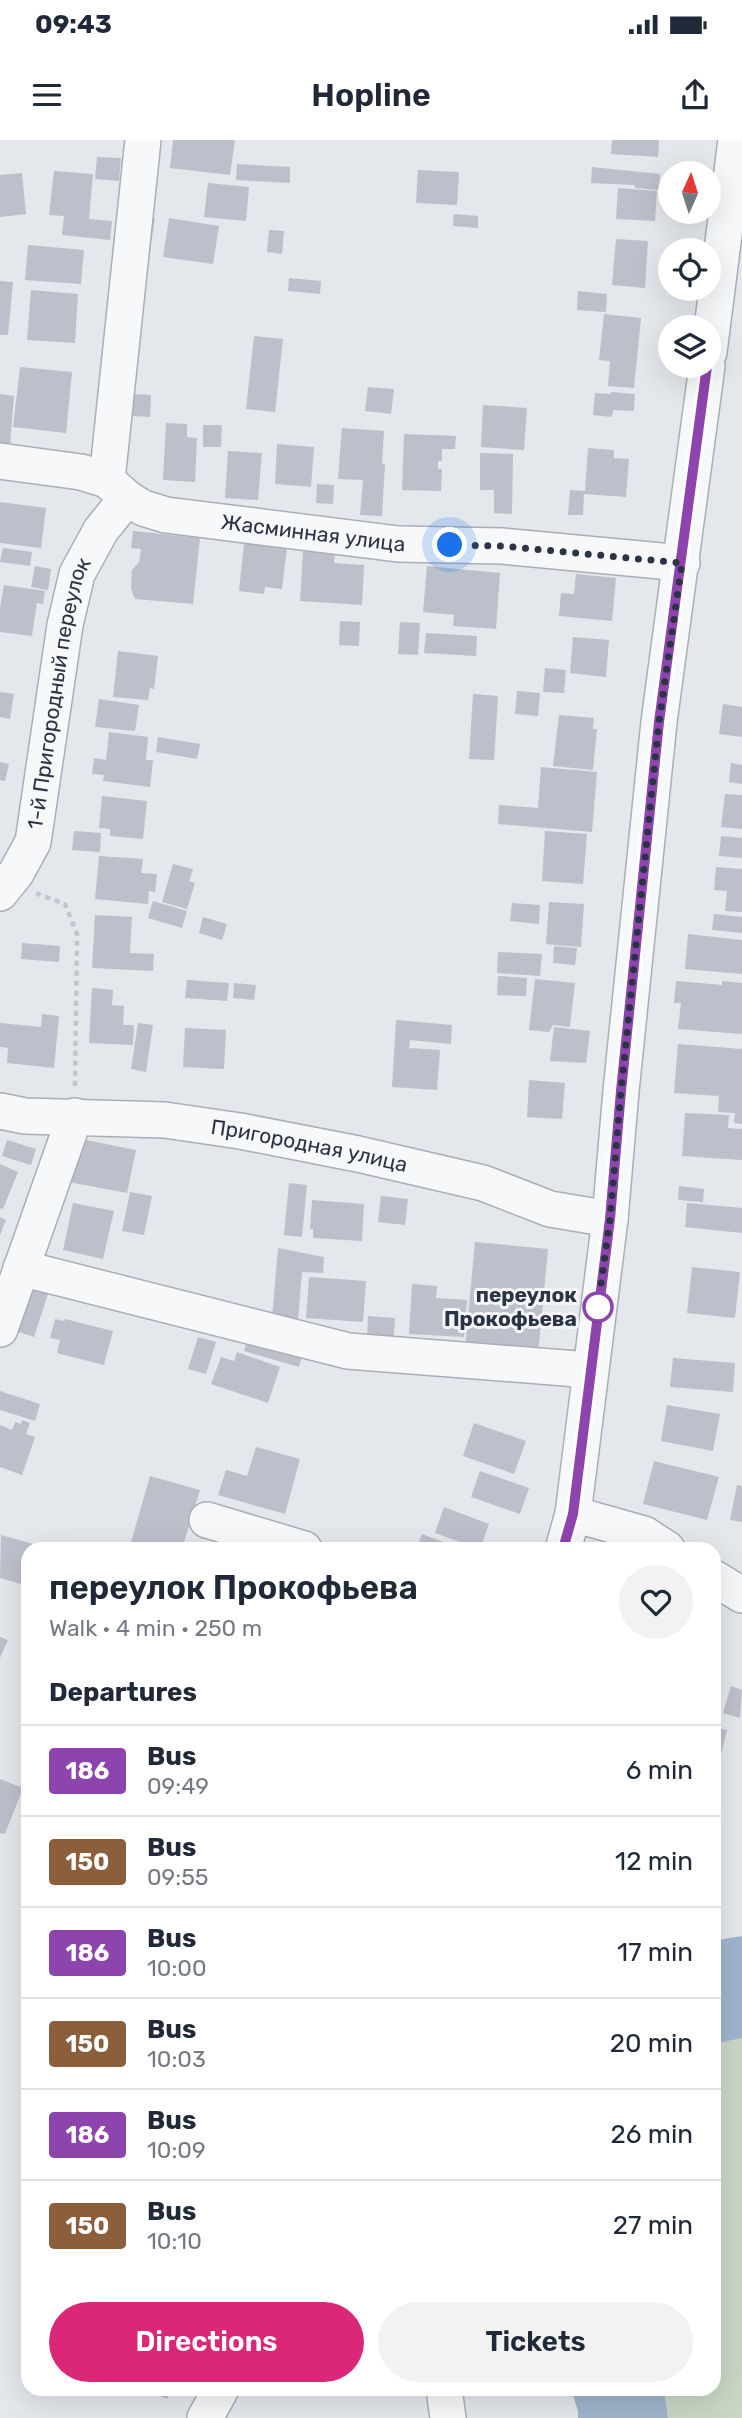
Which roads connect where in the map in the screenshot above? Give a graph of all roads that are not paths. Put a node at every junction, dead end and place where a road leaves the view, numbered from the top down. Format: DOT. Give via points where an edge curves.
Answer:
graph roads {
  1 [pos="143,140"];
  2 [pos="736,140"];
  3 [pos="714,315"];
  4 [pos="705,378"];
  5 [pos="0,461"];
  6 [pos="117,489"];
  7 [pos="682,563"];
  8 [pos="6,885"];
  9 [pos="12,1114"];
  10 [pos="75,1116"];
  11 [pos="54,1174"];
  12 [pos="610,1219"];
  13 [pos="20,1268"];
  14 [pos="0,1329"];
  15 [pos="590,1370"];
  16 [pos="573,1514"];
  17 [pos="207,1520"];
  18 [pos="281,1542"];
  19 [pos="565,1542"];
  20 [pos="656,1542"];
  21 [pos="721,1582"];
  22 [pos="742,1595"];
  23 [pos="217,2396"];
  24 [pos="445,2396"];
  25 [pos="205,2418"];
  26 [pos="448,2418"];
  1 -- 6 [label="street"];
  2 -- 3 [label="street"];
  4 -- 7 [label="street"];
  5 -- 6 [label="street, Жасминная улица" via="81,472"];
  6 -- 7 [label="street, Жасминная улица" via="143,508 166,515 398,544 502,546"];
  6 -- 8 [label="street, 1-й Пригородный переулок" via="77,574 65,625 33,842"];
  7 -- 12 [label="street" via="659,722"];
  9 -- 10 [label="street, Пригородная улица"];
  9 -- 11 [label="street" via="42,1133"];
  10 -- 11 [label="street"];
  10 -- 12 [label="street, Пригородная улица" via="165,1120 240,1130 483,1183 550,1209"];
  11 -- 13 [label="street"];
  12 -- 15 [label="street"];
  13 -- 14 [label="street"];
  13 -- 15 [label="street" via="348,1351"];
  15 -- 16 [label="street"];
  16 -- 19 [label="street"];
  16 -- 20 [label="street" via="644,1534"];
  17 -- 18 [label="street"];
  21 -- 22 [label="street"];
  23 -- 25 [label="street"];
  24 -- 26 [label="street"];
}
